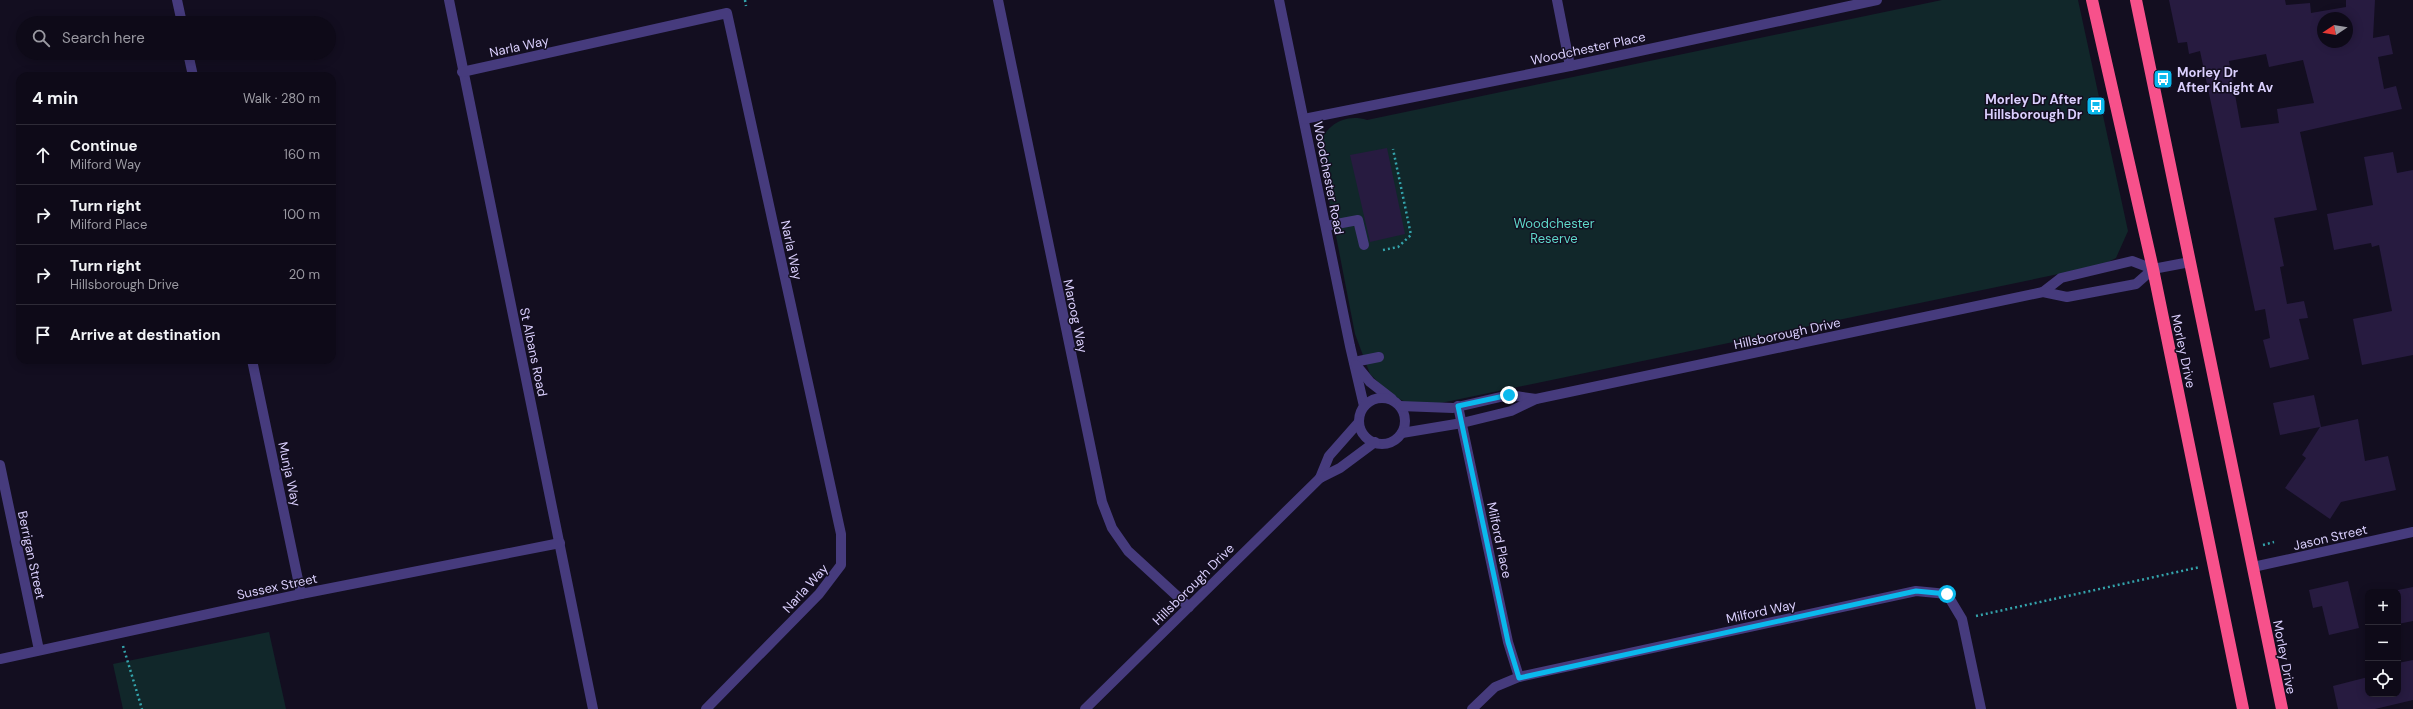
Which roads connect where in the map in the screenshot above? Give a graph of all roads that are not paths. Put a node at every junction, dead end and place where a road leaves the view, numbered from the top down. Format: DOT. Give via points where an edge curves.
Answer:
graph roads {
  1 [pos="177,0"];
  2 [pos="449,0"];
  3 [pos="998,0"];
  4 [pos="1279,0"];
  5 [pos="1557,0"];
  6 [pos="1877,0"];
  7 [pos="2092,0"];
  8 [pos="2136,0"];
  9 [pos="1830,5"];
  10 [pos="180,16"];
  11 [pos="190,60"];
  12 [pos="1570,66"];
  13 [pos="192,72"];
  14 [pos="462,72"];
  15 [pos="1304,119"];
  16 [pos="1326,226"];
  17 [pos="1364,245"];
  18 [pos="2190,262"];
  19 [pos="2153,269"];
  20 [pos="2043,292"];
  21 [pos="1379,357"];
  22 [pos="1354,362"];
  23 [pos="253,364"];
  24 [pos="1536,399"];
  25 [pos="1397,404"];
  26 [pos="1364,406"];
  27 [pos="1458,406"];
  28 [pos="1359,422"];
  29 [pos="1462,423"];
  30 [pos="1402,433"];
  31 [pos="1375,442"];
  32 [pos="0,465"];
  33 [pos="1320,478"];
  34 [pos="2413,532"];
  35 [pos="560,543"];
  36 [pos="2253,567"];
  37 [pos="301,594"];
  38 [pos="1189,607"];
  39 [pos="39,650"];
  40 [pos="0,659"];
  41 [pos="1519,678"];
  42 [pos="594,709"];
  43 [pos="706,709"];
  44 [pos="1084,709"];
  45 [pos="1472,709"];
  46 [pos="1981,709"];
  47 [pos="2243,709"];
  48 [pos="2282,709"];
  1 -- 10 [label="street"];
  2 -- 14 [label="street, St Albans Road"];
  3 -- 38 [label="street, Maroog Way" via="1102,502 1112,528 1128,551"];
  4 -- 15 [label="street, Woodchester Road"];
  5 -- 12 [label="street"];
  6 -- 9 [label="street, Woodchester Place"];
  7 -- 19 [label="highway, Morley Drive"];
  8 -- 18 [label="highway, Morley Drive"];
  9 -- 12 [label="street, Woodchester Place"];
  11 -- 13 [label="street"];
  12 -- 15 [label="street, Woodchester Place"];
  14 -- 35 [label="street, St Albans Road"];
  14 -- 43 [label="street, Narla Way" via="727,13 841,534 841,565 819,594"];
  15 -- 16 [label="street, Woodchester Road"];
  16 -- 17 [label="street" via="1358,220"];
  16 -- 22 [label="street, Woodchester Road"];
  18 -- 19 [label="street"];
  18 -- 36 [label="highway, Morley Drive"];
  19 -- 20 [label="street, Hillsborough Drive" via="2136,284 2067,297"];
  19 -- 20 [label="street, Hillsborough Drive" via="2132,261 2061,278"];
  19 -- 47 [label="highway, Morley Drive"];
  20 -- 24 [label="street, Hillsborough Drive"];
  21 -- 22 [label="street"];
  22 -- 25 [label="street, Woodchester Road" via="1370,382"];
  22 -- 26 [label="street, Woodchester Road"];
  23 -- 37 [label="street, Munja Way"];
  24 -- 27 [label="street, Hillsborough Drive" via="1509,395"];
  24 -- 29 [label="street, Hillsborough Drive" via="1511,411"];
  25 -- 26 [label="street" via="1378,398"];
  25 -- 27 [label="street, Hillsborough Drive" via="1437,409"];
  25 -- 30 [label="street" via="1405,422"];
  26 -- 28 [label="street"];
  27 -- 29 [label="street, Milford Place"];
  28 -- 31 [label="street" via="1365,436"];
  28 -- 33 [label="street, Hillsborough Drive" via="1329,456"];
  29 -- 30 [label="street, Hillsborough Drive"];
  29 -- 41 [label="street, Milford Place" via="1508,642"];
  30 -- 31 [label="street" via="1386,444"];
  31 -- 33 [label="street, Hillsborough Drive" via="1340,468"];
  32 -- 39 [label="street, Berrigan Street"];
  33 -- 38 [label="street, Hillsborough Drive"];
  34 -- 36 [label="street, Jason Street"];
  35 -- 37 [label="street, Sussex Street"];
  35 -- 42 [label="street, St Albans Road"];
  36 -- 48 [label="highway, Morley Drive"];
  37 -- 39 [label="street, Sussex Street"];
  38 -- 44 [label="street, Hillsborough Drive"];
  39 -- 40 [label="street, Sussex Street"];
  41 -- 45 [label="street, Milford Way" via="1495,687"];
  41 -- 46 [label="street, Milford Way" via="1916,591 1947,594 1962,619"];
}
